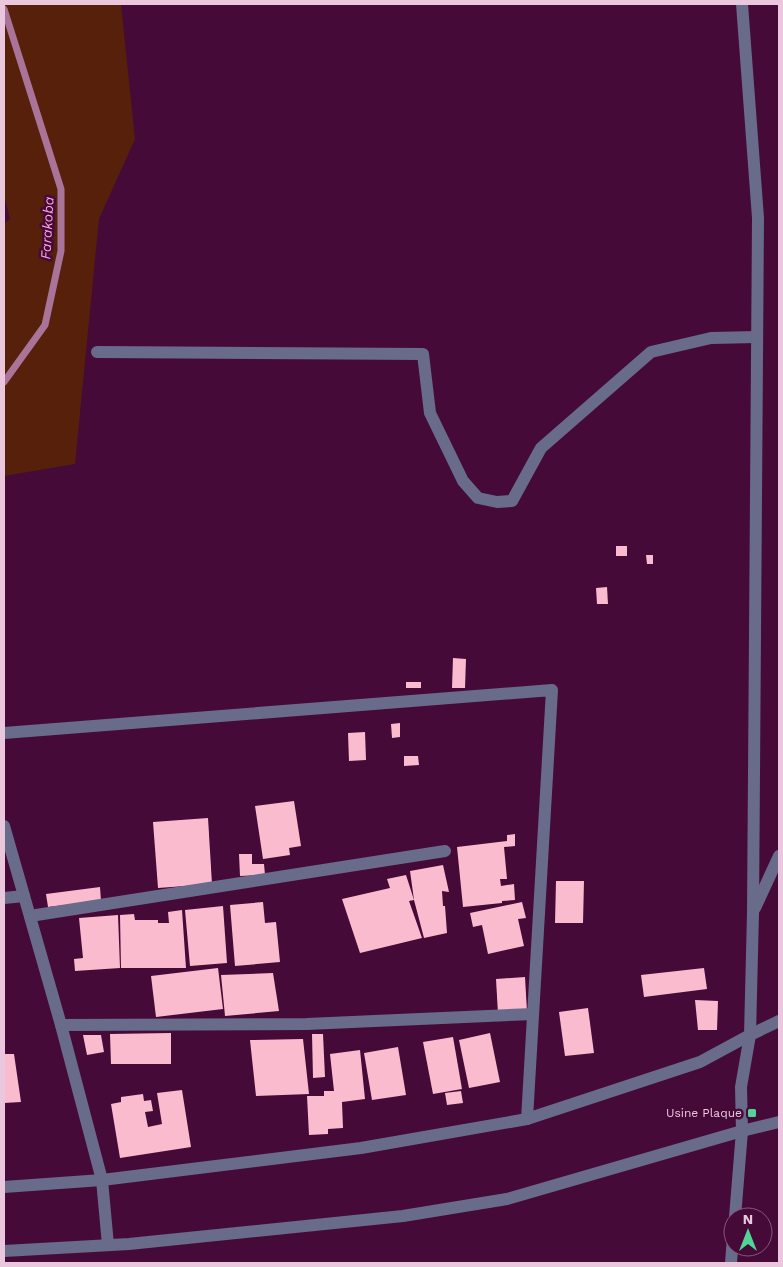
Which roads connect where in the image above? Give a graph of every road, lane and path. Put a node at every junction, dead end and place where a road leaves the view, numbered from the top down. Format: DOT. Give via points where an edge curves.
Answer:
graph roads {
  1 [pos="742,4"];
  2 [pos="757,337"];
  3 [pos="97,352"];
  4 [pos="4,733"];
  5 [pos="4,826"];
  6 [pos="445,851"];
  7 [pos="779,856"];
  8 [pos="24,896"];
  9 [pos="4,898"];
  10 [pos="753,913"];
  11 [pos="30,916"];
  12 [pos="533,1014"];
  13 [pos="779,1021"];
  14 [pos="61,1025"];
  15 [pos="750,1035"];
  16 [pos="527,1119"];
  17 [pos="779,1122"];
  18 [pos="742,1132"];
  19 [pos="102,1180"];
  20 [pos="4,1187"];
  21 [pos="736,1207"];
  22 [pos="108,1245"];
  23 [pos="4,1251"];
  1 -- 2 [label="street" via="758,218"];
  2 -- 3 [label="street" via="711,338 651,352 542,448 512,501 497,502 478,498 462,482 430,413 423,354"];
  2 -- 10 [label="street"];
  4 -- 12 [label="street" via="552,690"];
  5 -- 8 [label="street"];
  6 -- 11 [label="street"];
  7 -- 10 [label="street"];
  8 -- 9 [label="street"];
  8 -- 11 [label="street"];
  10 -- 15 [label="street"];
  11 -- 14 [label="street"];
  12 -- 14 [label="street" via="307,1024"];
  12 -- 16 [label="street"];
  13 -- 15 [label="street"];
  14 -- 19 [label="street"];
  15 -- 16 [label="street" via="700,1062"];
  15 -- 18 [label="street" via="741,1086"];
  16 -- 19 [label="street" via="361,1148"];
  17 -- 18 [label="street"];
  18 -- 21 [label="street"];
  18 -- 22 [label="street" via="507,1199 403,1216"];
  19 -- 20 [label="street"];
  19 -- 22 [label="street"];
  22 -- 23 [label="street"];
}
